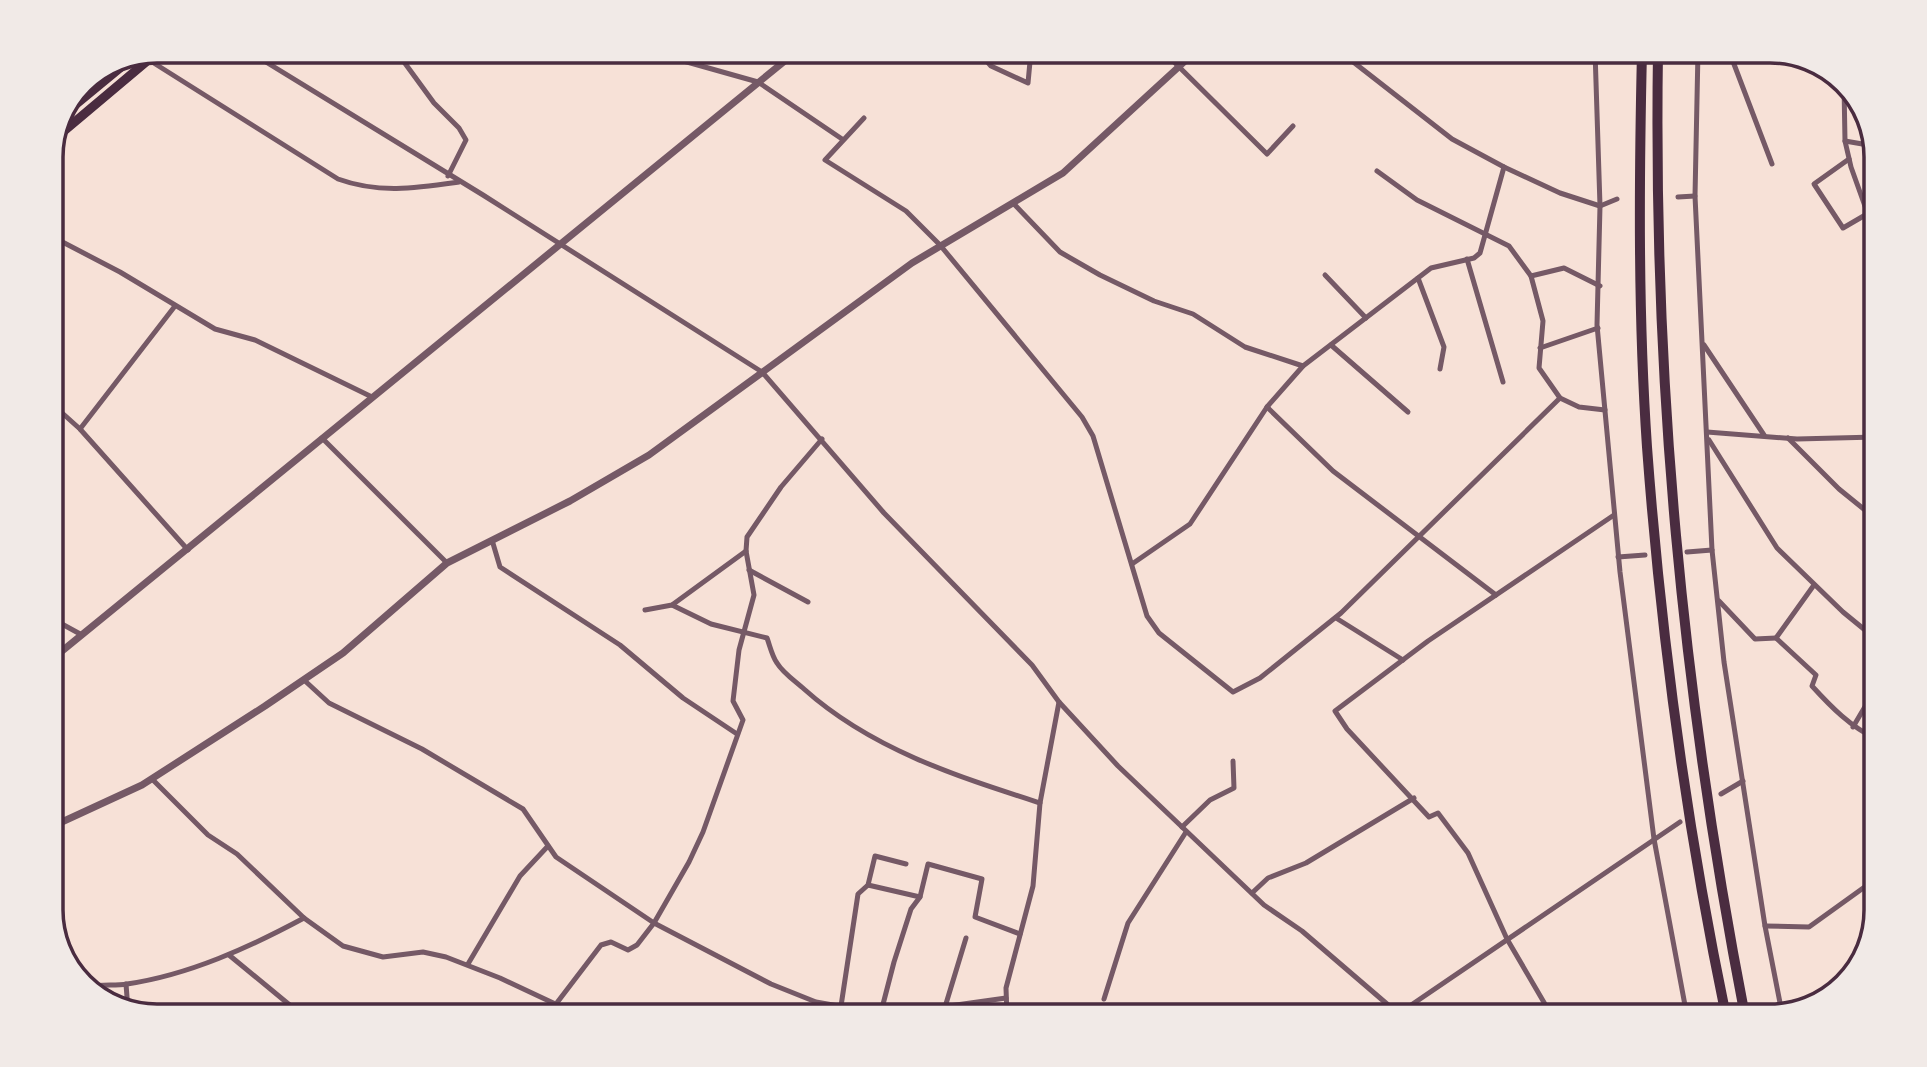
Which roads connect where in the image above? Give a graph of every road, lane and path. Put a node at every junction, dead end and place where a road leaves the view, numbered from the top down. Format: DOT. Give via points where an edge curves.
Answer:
graph roads {
  1 [pos="154,63"];
  2 [pos="267,63"];
  3 [pos="405,63"];
  4 [pos="685,63"];
  5 [pos="782,63"];
  6 [pos="988,63"];
  7 [pos="1030,63"];
  8 [pos="1178,63"];
  9 [pos="1182,63"];
  10 [pos="1355,63"];
  11 [pos="1595,63"];
  12 [pos="1642,63"];
  13 [pos="1658,63"];
  14 [pos="1698,63"];
  15 [pos="1734,63"];
  16 [pos="144,64"];
  17 [pos="1180,65"];
  18 [pos="758,82"];
  19 [pos="1844,100"];
  20 [pos="864,118"];
  21 [pos="1293,126"];
  22 [pos="68,127"];
  23 [pos="842,139"];
  24 [pos="1845,141"];
  25 [pos="1863,144"];
  26 [pos="1849,159"];
  27 [pos="1772,164"];
  28 [pos="1504,167"];
  29 [pos="1377,171"];
  30 [pos="448,176"];
  31 [pos="459,182"];
  32 [pos="1695,196"];
  33 [pos="1678,197"];
  34 [pos="1617,199"];
  35 [pos="1014,204"];
  36 [pos="1600,205"];
  37 [pos="1864,205"];
  38 [pos="1864,216"];
  39 [pos="1487,236"];
  40 [pos="63,242"];
  41 [pos="560,244"];
  42 [pos="940,245"];
  43 [pos="1467,259"];
  44 [pos="1325,275"];
  45 [pos="1531,276"];
  46 [pos="1419,278"];
  47 [pos="1600,286"];
  48 [pos="175,306"];
  49 [pos="1366,318"];
  50 [pos="1598,328"];
  51 [pos="1703,343"];
  52 [pos="1331,345"];
  53 [pos="1540,348"];
  54 [pos="1303,366"];
  55 [pos="1440,369"];
  56 [pos="762,372"];
  57 [pos="1503,382"];
  58 [pos="372,397"];
  59 [pos="1560,398"];
  60 [pos="1267,407"];
  61 [pos="1605,410"];
  62 [pos="1408,412"];
  63 [pos="63,414"];
  64 [pos="80,429"];
  65 [pos="1707,435"];
  66 [pos="1764,435"];
  67 [pos="1864,437"];
  68 [pos="322,438"];
  69 [pos="1788,438"];
  70 [pos="822,439"];
  71 [pos="1864,509"];
  72 [pos="1614,515"];
  73 [pos="1421,538"];
  74 [pos="492,540"];
  75 [pos="188,550"];
  76 [pos="1712,550"];
  77 [pos="746,551"];
  78 [pos="1687,552"];
  79 [pos="1646,555"];
  80 [pos="1618,557"];
  81 [pos="447,563"];
  82 [pos="1132,564"];
  83 [pos="749,569"];
  84 [pos="1814,585"];
  85 [pos="1496,595"];
  86 [pos="1718,600"];
  87 [pos="808,602"];
  88 [pos="672,605"];
  89 [pos="645,610"];
  90 [pos="1336,618"];
  91 [pos="63,625"];
  92 [pos="1864,629"];
  93 [pos="743,634"];
  94 [pos="82,635"];
  95 [pos="1776,638"];
  96 [pos="63,650"];
  97 [pos="1403,660"];
  98 [pos="304,680"];
  99 [pos="1059,702"];
  100 [pos="1864,708"];
  101 [pos="1853,727"];
  102 [pos="1864,733"];
  103 [pos="737,734"];
  104 [pos="1233,761"];
  105 [pos="152,779"];
  106 [pos="1743,780"];
  107 [pos="1721,794"];
  108 [pos="1414,798"];
  109 [pos="1040,803"];
  110 [pos="63,821"];
  111 [pos="1680,822"];
  112 [pos="1184,830"];
  113 [pos="1654,839"];
  114 [pos="548,846"];
  115 [pos="906,864"];
  116 [pos="868,885"];
  117 [pos="1864,888"];
  118 [pos="1252,893"];
  119 [pos="920,897"];
  120 [pos="304,918"];
  121 [pos="654,923"];
  122 [pos="1766,926"];
  123 [pos="1020,934"];
  124 [pos="966,938"];
  125 [pos="1507,939"];
  126 [pos="229,956"];
  127 [pos="468,964"];
  128 [pos="99,984"];
  129 [pos="126,984"];
  130 [pos="1006,998"];
  131 [pos="127,999"];
  132 [pos="1104,999"];
  133 [pos="1781,1003"];
  134 [pos="288,1004"];
  135 [pos="556,1004"];
  136 [pos="828,1004"];
  137 [pos="841,1004"];
  138 [pos="883,1004"];
  139 [pos="946,1004"];
  140 [pos="965,1004"];
  141 [pos="1006,1004"];
  142 [pos="1386,1004"];
  143 [pos="1415,1004"];
  144 [pos="1545,1004"];
  145 [pos="1685,1004"];
  146 [pos="1724,1004"];
  147 [pos="1743,1004"];
  1 -- 31 [label="street" via="338,179 388,190"];
  2 -- 30 [label="street"];
  3 -- 30 [label="street" via="466,140"];
  4 -- 18 [label="street"];
  5 -- 18 [label="street"];
  6 -- 7 [label="street" via="1028,83"];
  8 -- 17 [label="street"];
  9 -- 17 [label="street"];
  10 -- 28 [label="street" via="1452,139"];
  11 -- 36 [label="street"];
  12 -- 146 [label="highway" via="1647,445 1674,699"];
  13 -- 147 [label="highway" via="1658,302 1677,570 1710,820"];
  14 -- 32 [label="street"];
  15 -- 27 [label="street"];
  16 -- 22 [label="main road"];
  17 -- 21 [label="street" via="1267,154"];
  17 -- 35 [label="street" via="1074,165"];
  18 -- 23 [label="street"];
  18 -- 41 [label="street"];
  19 -- 24 [label="street"];
  20 -- 23 [label="street"];
  23 -- 42 [label="street" via="825,160 906,211"];
  24 -- 25 [label="street"];
  24 -- 26 [label="street"];
  26 -- 37 [label="street"];
  26 -- 38 [label="street" via="1814,184 1843,228"];
  28 -- 36 [label="street" via="1560,194"];
  28 -- 39 [label="street"];
  29 -- 39 [label="street" via="1417,200"];
  30 -- 31 [label="street"];
  31 -- 41 [label="street"];
  32 -- 33 [label="street"];
  32 -- 51 [label="street"];
  34 -- 36 [label="street"];
  35 -- 42 [label="street"];
  35 -- 54 [label="street" via="1060,251 1100,275 1194,314 1245,346"];
  36 -- 47 [label="street"];
  39 -- 43 [label="street" via="1480,253"];
  39 -- 45 [label="street" via="1509,246"];
  40 -- 48 [label="street"];
  41 -- 56 [label="street"];
  41 -- 58 [label="street"];
  42 -- 56 [label="street"];
  42 -- 82 [label="street" via="1082,416 1093,436"];
  43 -- 46 [label="street" via="1431,268"];
  43 -- 57 [label="street"];
  44 -- 49 [label="street"];
  45 -- 47 [label="street" via="1564,268"];
  45 -- 53 [label="street" via="1543,321"];
  46 -- 49 [label="street"];
  46 -- 55 [label="street" via="1444,347"];
  47 -- 50 [label="street"];
  48 -- 58 [label="street" via="215,329 255,340"];
  48 -- 64 [label="street"];
  49 -- 52 [label="street"];
  50 -- 53 [label="street"];
  50 -- 61 [label="street"];
  51 -- 65 [label="street"];
  51 -- 66 [label="street"];
  52 -- 54 [label="street"];
  52 -- 62 [label="street"];
  53 -- 59 [label="street" via="1539,368"];
  54 -- 60 [label="street"];
  56 -- 70 [label="street"];
  56 -- 74 [label="street" via="649,455"];
  58 -- 68 [label="street"];
  59 -- 61 [label="street" via="1579,407"];
  59 -- 73 [label="street"];
  60 -- 73 [label="street" via="1334,471"];
  60 -- 82 [label="street" via="1190,524"];
  61 -- 72 [label="street"];
  63 -- 64 [label="street"];
  64 -- 75 [label="street"];
  65 -- 66 [label="street"];
  65 -- 76 [label="street"];
  65 -- 84 [label="street" via="1777,548"];
  66 -- 69 [label="street"];
  67 -- 69 [label="street"];
  68 -- 75 [label="street"];
  68 -- 81 [label="street"];
  69 -- 71 [label="street"];
  70 -- 77 [label="street" via="747,537"];
  70 -- 99 [label="street" via="884,513 1032,665"];
  72 -- 80 [label="street"];
  72 -- 85 [label="street"];
  73 -- 85 [label="street"];
  73 -- 90 [label="street"];
  74 -- 81 [label="street"];
  74 -- 103 [label="street" via="500,567 620,645 683,698"];
  75 -- 94 [label="street"];
  76 -- 78 [label="street"];
  76 -- 86 [label="street"];
  77 -- 83 [label="street"];
  77 -- 88 [label="street"];
  79 -- 80 [label="street"];
  80 -- 113 [label="street"];
  81 -- 98 [label="street" via="343,653"];
  82 -- 90 [label="street" via="1147,616 1159,633 1233,691 1260,678"];
  83 -- 87 [label="street"];
  83 -- 93 [label="street" via="754,595"];
  84 -- 92 [label="street"];
  84 -- 95 [label="street"];
  85 -- 97 [label="street"];
  86 -- 95 [label="street" via="1755,639"];
  86 -- 106 [label="street"];
  88 -- 89 [label="street"];
  88 -- 93 [label="street"];
  90 -- 97 [label="street"];
  91 -- 94 [label="street"];
  93 -- 103 [label="street" via="733,701 743,720"];
  93 -- 109 [label="street" via="767,638 786,673 824,707 881,744"];
  94 -- 96 [label="street"];
  95 -- 101 [label="street" via="1816,675 1812,686"];
  97 -- 108 [label="street" via="1335,711"];
  98 -- 105 [label="street"];
  98 -- 114 [label="street" via="330,703 523,809"];
  99 -- 109 [label="street"];
  99 -- 112 [label="street"];
  100 -- 101 [label="street"];
  101 -- 102 [label="street"];
  103 -- 121 [label="street" via="703,832"];
  104 -- 112 [label="street" via="1234,788 1210,800"];
  105 -- 110 [label="street"];
  105 -- 120 [label="street" via="198,826 237,854"];
  106 -- 107 [label="street"];
  106 -- 122 [label="street"];
  108 -- 118 [label="street" via="1306,863 1268,878"];
  108 -- 125 [label="street" via="1429,817 1438,813 1468,853"];
  109 -- 123 [label="street" via="1033,886"];
  111 -- 113 [label="street"];
  112 -- 118 [label="street"];
  112 -- 132 [label="street" via="1128,923"];
  113 -- 125 [label="street"];
  113 -- 145 [label="street"];
  114 -- 121 [label="street" via="556,857"];
  114 -- 127 [label="street" via="520,876"];
  115 -- 116 [label="street" via="876,856"];
  116 -- 119 [label="street"];
  116 -- 137 [label="street" via="858,894"];
  117 -- 122 [label="street" via="1809,927"];
  118 -- 142 [label="street"];
  119 -- 123 [label="street" via="928,864 982,879 975,917"];
  119 -- 138 [label="street" via="911,909"];
  120 -- 126 [label="street"];
  120 -- 127 [label="street" via="343,946 367,955 423,952"];
  121 -- 135 [label="street" via="628,950 611,942 601,945"];
  121 -- 136 [label="street" via="771,984"];
  122 -- 133 [label="street"];
  123 -- 130 [label="street"];
  124 -- 139 [label="street"];
  125 -- 143 [label="street"];
  125 -- 144 [label="street"];
  126 -- 129 [label="street"];
  126 -- 134 [label="street"];
  127 -- 135 [label="street"];
  128 -- 129 [label="street"];
  129 -- 131 [label="street"];
  130 -- 140 [label="street"];
  130 -- 141 [label="street"];
}
